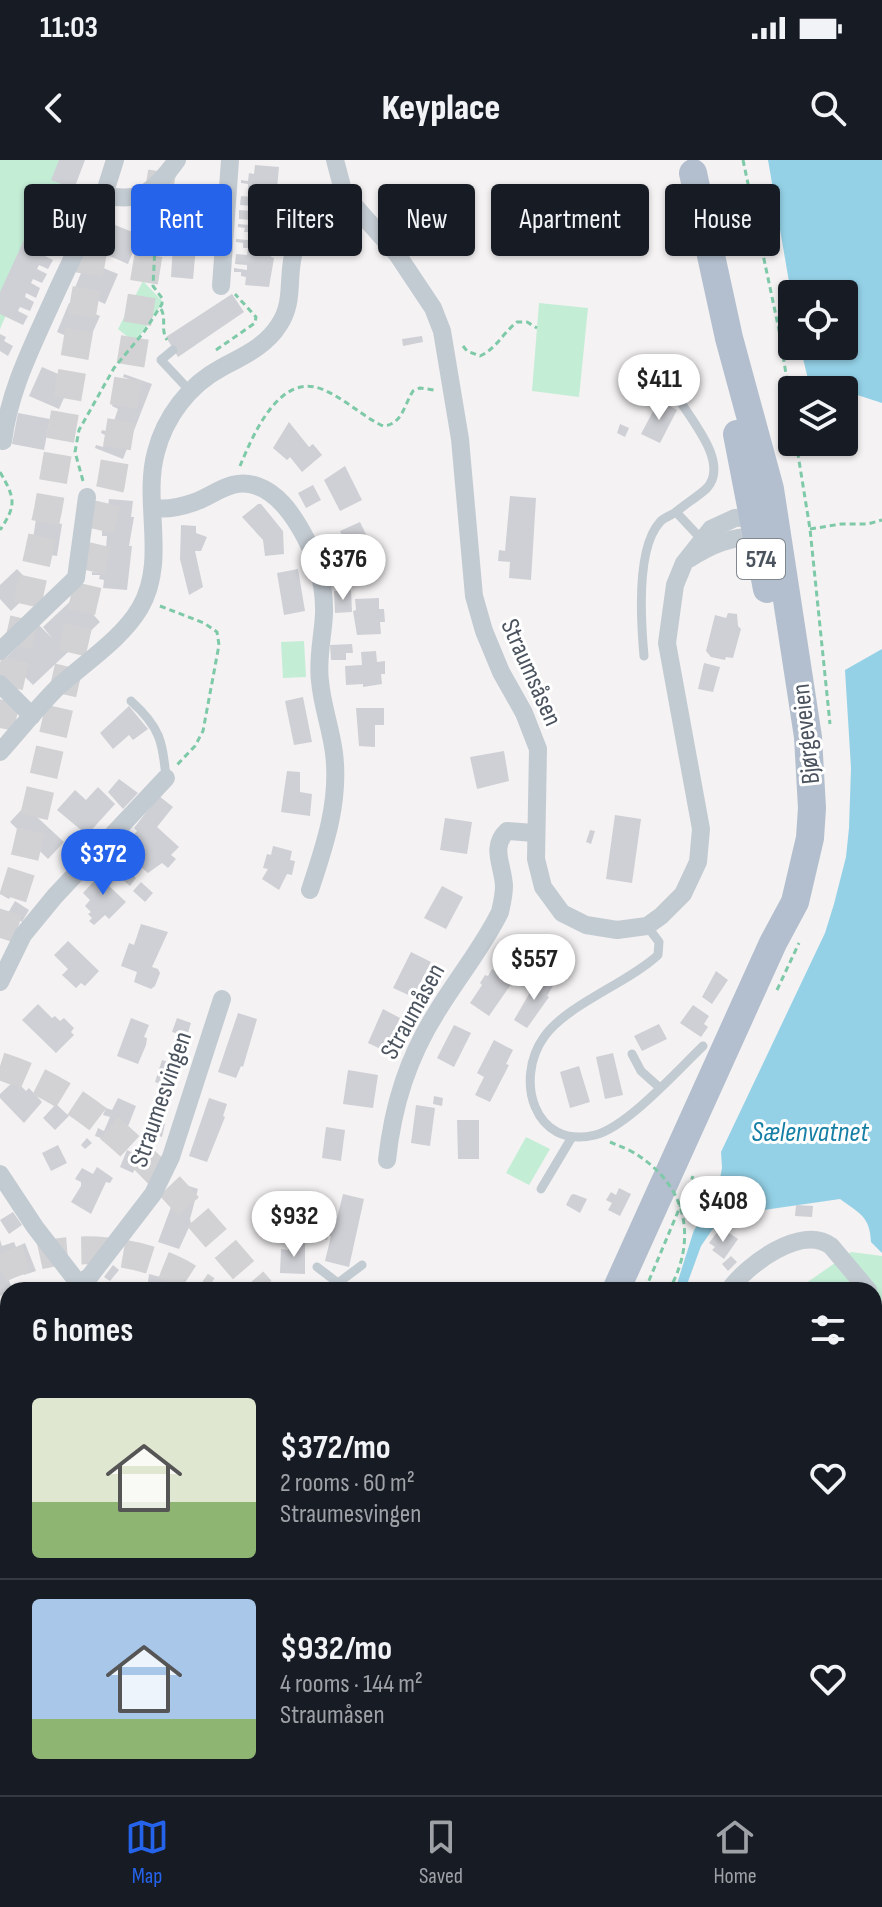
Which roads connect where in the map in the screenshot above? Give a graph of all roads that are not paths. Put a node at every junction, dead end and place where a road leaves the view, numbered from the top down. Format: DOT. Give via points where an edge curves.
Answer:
graph roads {
  1 [pos="115,160"];
  2 [pos="177,160"];
  3 [pos="230,160"];
  4 [pos="335,160"];
  5 [pos="692,166"];
  6 [pos="107,184"];
  7 [pos="341,184"];
  8 [pos="115,197"];
  9 [pos="362,214"];
  10 [pos="72,256"];
  11 [pos="293,256"];
  12 [pos="221,286"];
  13 [pos="170,347"];
  14 [pos="190,391"];
  15 [pos="674,391"];
  16 [pos="3,441"];
  17 [pos="87,497"];
  18 [pos="153,508"];
  19 [pos="676,512"];
  20 [pos="761,524"];
  21 [pos="705,543"];
  22 [pos="0,651"];
  23 [pos="644,656"];
  24 [pos="0,684"];
  25 [pos="131,701"];
  26 [pos="32,716"];
  27 [pos="0,752"];
  28 [pos="166,778"];
  29 [pos="534,833"];
  30 [pos="310,890"];
  31 [pos="647,926"];
  32 [pos="0,982"];
  33 [pos="222,999"];
  34 [pos="703,1046"];
  35 [pos="632,1054"];
  36 [pos="660,1088"];
  37 [pos="572,1137"];
  38 [pos="387,1160"];
  39 [pos="0,1174"];
  40 [pos="541,1189"];
  41 [pos="362,1265"];
  42 [pos="317,1267"];
  43 [pos="72,1282"];
  44 [pos="82,1282"];
  45 [pos="334,1282"];
  46 [pos="343,1282"];
  47 [pos="620,1282"];
  48 [pos="735,1282"];
  49 [pos="861,1282"];
  1 -- 6 [label="street"];
  2 -- 8 [label="street" via="158,186"];
  3 -- 12 [label="street"];
  4 -- 7 [label="street, Straumsåsen"];
  5 -- 20 [label="main road, Bjørgeveien / 574"];
  9 -- 29 [label="street, Straumsåsen" via="397,254 442,331 460,439 474,596 501,672 538,749"];
  10 -- 16 [label="street" via="15,384"];
  11 -- 14 [label="street" via="292,288 279,325 264,344"];
  13 -- 14 [label="lane" via="161,360"];
  14 -- 18 [label="street" via="155,453"];
  15 -- 19 [label="lane" via="708,443 714,470 707,488"];
  17 -- 22 [label="street" via="76,578"];
  18 -- 26 [label="street" via="153,573 140,608"];
  18 -- 30 [label="street" via="168,510 196,502 232,484 255,485 276,496 312,548 322,579 319,681 334,754 336,795"];
  19 -- 21 [label="lane"];
  19 -- 23 [label="lane" via="660,522 648,548 640,604"];
  20 -- 21 [label="street" via="735,518 711,529"];
  20 -- 47 [label="main road, Bjørgeveien / 574" via="808,737 810,838 795,902"];
  21 -- 31 [label="street" via="684,563 675,585 667,643 701,829 698,862 683,894"];
  24 -- 26 [label="street"];
  25 -- 28 [label="lane" via="148,716 163,744"];
  26 -- 27 [label="street"];
  28 -- 32 [label="street" via="23,935"];
  29 -- 31 [label="street, Straumsåsen" via="543,887 562,913 586,925 617,930"];
  29 -- 38 [label="street, Straumåsen" via="507,831 499,839 504,882 500,912 413,1054 399,1091"];
  31 -- 37 [label="lane" via="659,942 658,955 560,1020 543,1037 529,1069 530,1094 539,1117"];
  33 -- 44 [label="street, Straumesvingen" via="171,1157 153,1194"];
  34 -- 36 [label="lane"];
  35 -- 36 [label="lane"];
  36 -- 37 [label="lane" via="614,1127"];
  37 -- 40 [label="lane"];
  39 -- 43 [label="street, Straumesvingen"];
  41 -- 46 [label="lane"];
  42 -- 45 [label="lane"];
  48 -- 49 [label="street" via="784,1246 812,1239 831,1246"];
}
